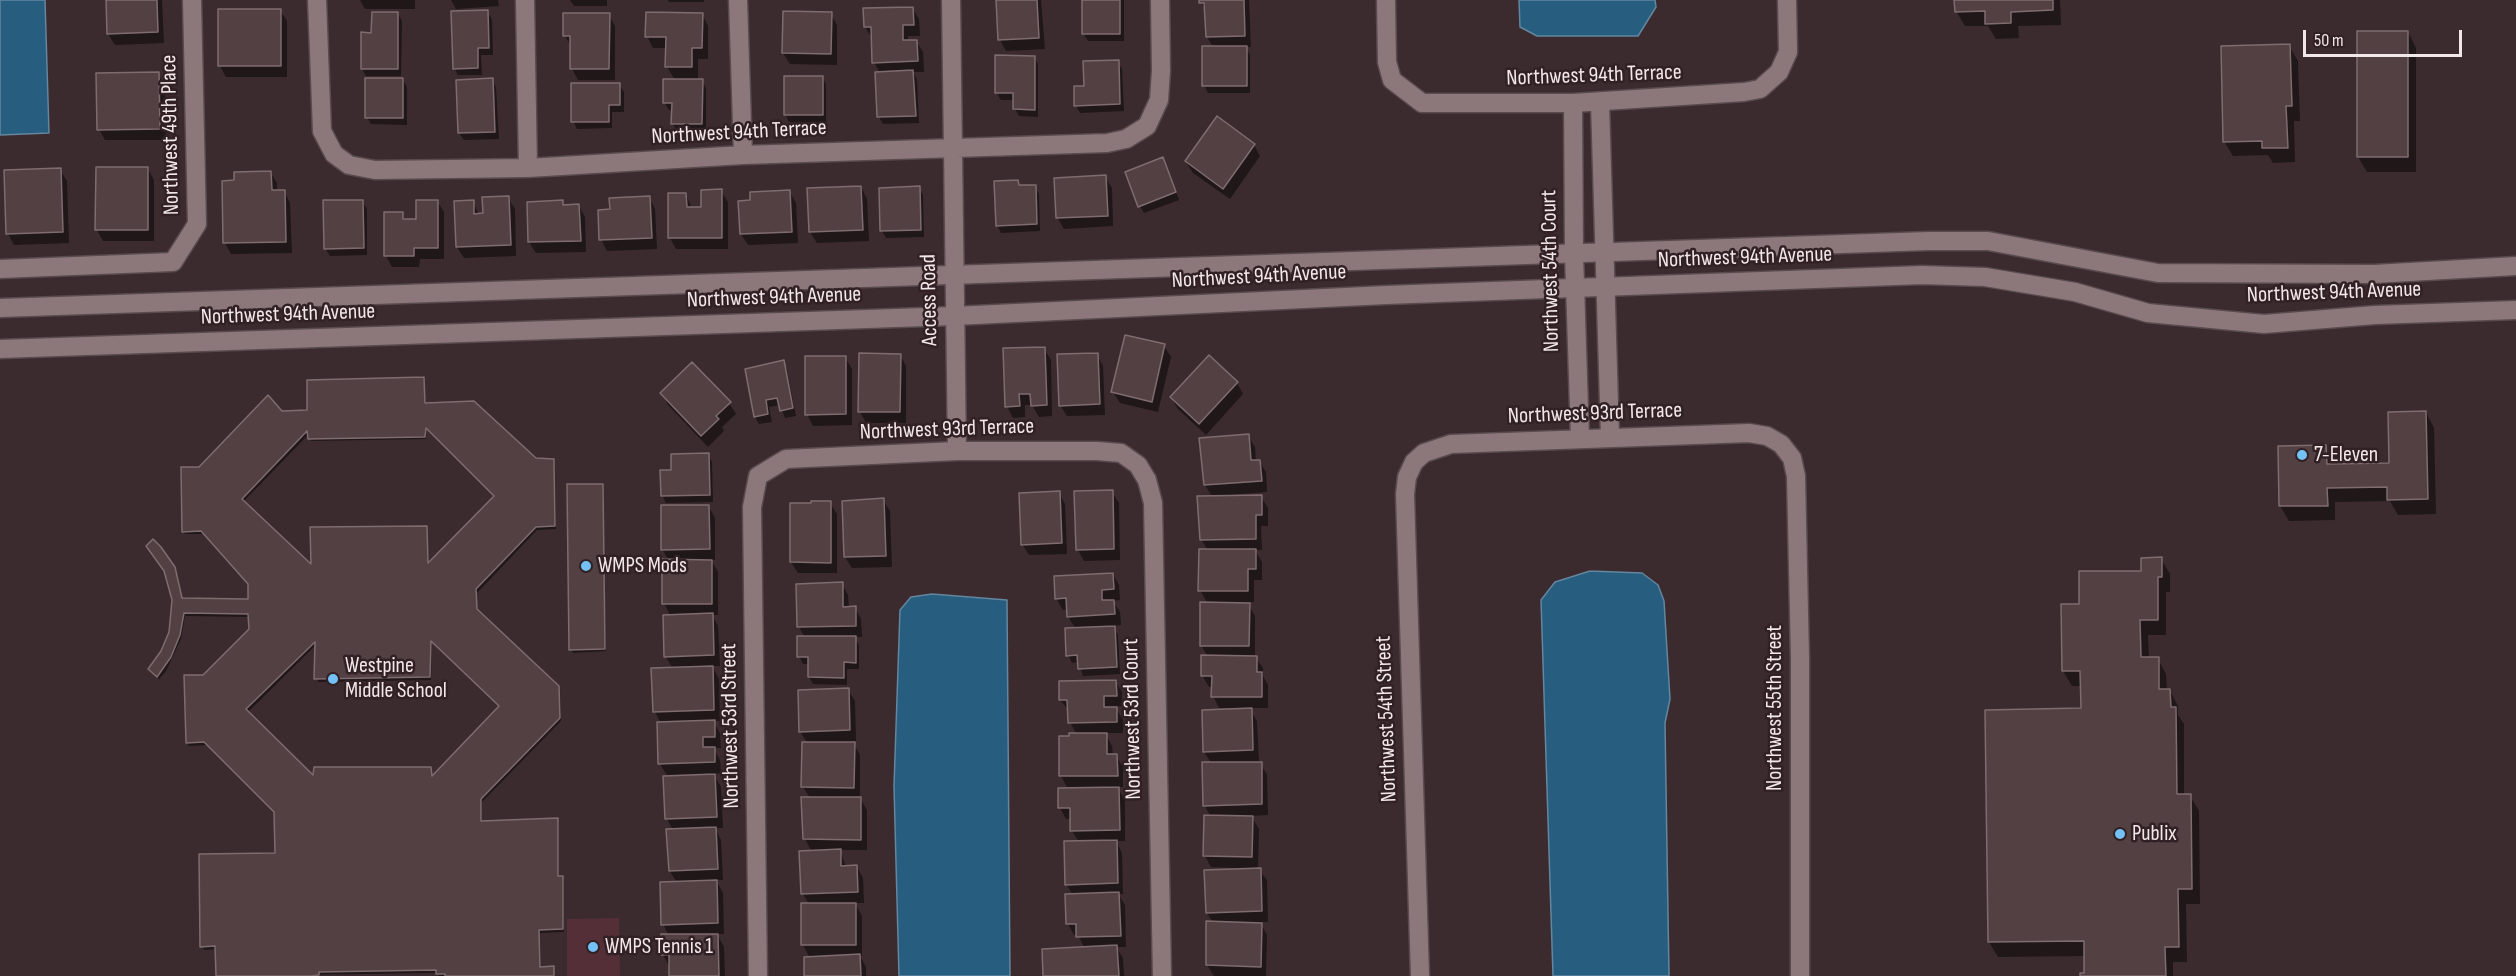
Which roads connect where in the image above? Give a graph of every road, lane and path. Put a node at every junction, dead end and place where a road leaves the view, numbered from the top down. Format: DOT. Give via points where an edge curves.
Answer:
graph roads {
  1 [pos="192,0"];
  2 [pos="317,0"];
  3 [pos="525,0"];
  4 [pos="738,0"];
  5 [pos="951,0"];
  6 [pos="1160,0"];
  7 [pos="1386,0"];
  8 [pos="1787,0"];
  9 [pos="1573,103"];
  10 [pos="1600,103"];
  11 [pos="954,149"];
  12 [pos="743,155"];
  13 [pos="528,168"];
  14 [pos="1603,252"];
  15 [pos="1574,254"];
  16 [pos="2516,266"];
  17 [pos="0,269"];
  18 [pos="953,275"];
  19 [pos="1604,287"];
  20 [pos="1575,288"];
  21 [pos="0,309"];
  22 [pos="2516,310"];
  23 [pos="954,316"];
  24 [pos="0,349"];
  25 [pos="1610,437"];
  26 [pos="1580,439"];
  27 [pos="1781,444"];
  28 [pos="957,451"];
  29 [pos="1414,462"];
  30 [pos="1138,465"];
  31 [pos="758,476"];
  32 [pos="758,976"];
  33 [pos="1162,976"];
  34 [pos="1420,976"];
  35 [pos="1800,976"];
  1 -- 17 [label="street, Northwest 49th Place" via="197,224 173,262"];
  2 -- 13 [label="street, Northwest 94th Terrace" via="322,131 334,154 349,165 375,170"];
  3 -- 13 [label="street"];
  4 -- 12 [label="street"];
  5 -- 11 [label="street, Access Road"];
  6 -- 11 [label="street, Northwest 94th Terrace" via="1159,100 1147,126 1126,139 1107,143"];
  7 -- 9 [label="street, Northwest 94th Terrace" via="1387,63 1392,80 1422,103"];
  8 -- 10 [label="street, Northwest 94th Terrace" via="1788,52 1779,72 1760,89"];
  9 -- 10 [label="street, Northwest 94th Terrace"];
  9 -- 15 [label="street, Northwest 54th Court"];
  10 -- 14 [label="street"];
  11 -- 12 [label="street, Northwest 94th Terrace"];
  11 -- 18 [label="street, Access Road"];
  12 -- 13 [label="street, Northwest 94th Terrace"];
  14 -- 15 [label="street, Northwest 94th Avenue"];
  14 -- 16 [label="street, Northwest 94th Avenue" via="1989,241 2157,273 2374,274"];
  14 -- 19 [label="street"];
  15 -- 18 [label="street, Northwest 94th Avenue"];
  15 -- 20 [label="street, Northwest 54th Court"];
  18 -- 21 [label="street, Northwest 94th Avenue"];
  18 -- 23 [label="street, Access Road"];
  19 -- 20 [label="street, Northwest 94th Avenue"];
  19 -- 22 [label="street, Northwest 94th Avenue" via="1922,275 1985,277 2075,292 2148,313 2264,324"];
  19 -- 25 [label="street"];
  20 -- 23 [label="street, Northwest 94th Avenue"];
  20 -- 26 [label="street, Northwest 54th Court"];
  23 -- 24 [label="street, Northwest 94th Avenue"];
  23 -- 28 [label="street, Access Road"];
  25 -- 26 [label="street, Northwest 93rd Terrace"];
  25 -- 27 [label="street, Northwest 93rd Terrace" via="1749,433 1767,436"];
  26 -- 29 [label="street, Northwest 93rd Terrace" via="1451,444 1424,453"];
  27 -- 35 [label="street, Northwest 55th Street" via="1792,458 1796,476"];
  28 -- 30 [label="street, Northwest 93rd Terrace" via="1097,451 1120,453"];
  28 -- 31 [label="street, Northwest 93rd Terrace" via="786,459"];
  29 -- 34 [label="street, Northwest 54th Street" via="1405,494"];
  30 -- 33 [label="street, Northwest 53rd Court" via="1153,503"];
  31 -- 32 [label="street, Northwest 53rd Street" via="752,507"];
}
